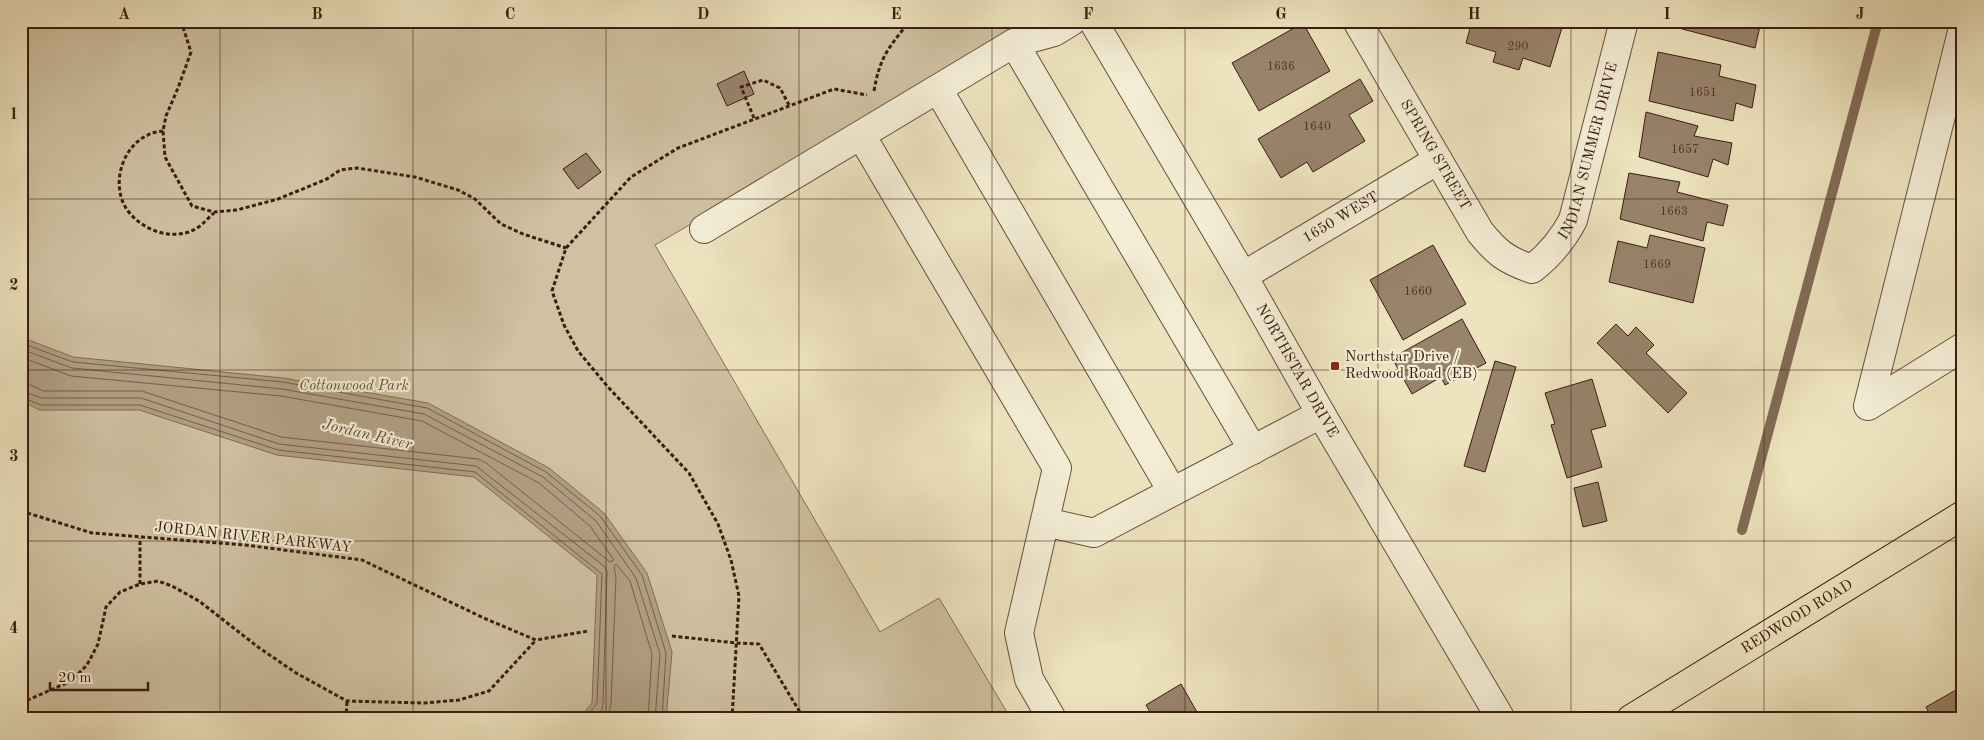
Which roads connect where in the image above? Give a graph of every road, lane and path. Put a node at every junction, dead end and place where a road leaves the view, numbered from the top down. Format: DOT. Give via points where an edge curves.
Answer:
graph roads {
  1 [pos="181,21"];
  2 [pos="910,21"];
  3 [pos="1072,21"];
  4 [pos="1093,21"];
  5 [pos="1357,21"];
  6 [pos="1624,21"];
  7 [pos="1963,28"];
  8 [pos="1014,43"];
  9 [pos="938,89"];
  10 [pos="789,105"];
  11 [pos="754,118"];
  12 [pos="163,131"];
  13 [pos="861,135"];
  14 [pos="1438,160"];
  15 [pos="214,212"];
  16 [pos="704,229"];
  17 [pos="566,248"];
  18 [pos="1532,269"];
  19 [pos="1243,276"];
  20 [pos="1963,347"];
  21 [pos="1321,414"];
  22 [pos="1253,450"];
  23 [pos="1172,491"];
  24 [pos="21,511"];
  25 [pos="1963,515"];
  26 [pos="1045,522"];
  27 [pos="140,538"];
  28 [pos="140,584"];
  29 [pos="588,631"];
  30 [pos="672,636"];
  31 [pos="536,640"];
  32 [pos="736,643"];
  33 [pos="347,701"];
  34 [pos="21,702"];
  35 [pos="346,719"];
  36 [pos="732,719"];
  37 [pos="804,719"];
  38 [pos="1052,719"];
  39 [pos="1502,719"];
  40 [pos="1630,719"];
  1 -- 12 [label="path" via="191,52"];
  2 -- 10 [label="path" via="886,52 873,97 834,89"];
  3 -- 8 [label="street" via="1054,32"];
  4 -- 19 [label="street, NORTHSTAR DRIVE"];
  5 -- 14 [label="street, SPRING STREET"];
  6 -- 18 [label="street, INDIAN SUMMER DRIVE" via="1573,220 1549,256"];
  7 -- 20 [label="street" via="1868,406"];
  8 -- 9 [label="street"];
  8 -- 22 [label="street"];
  9 -- 13 [label="street"];
  9 -- 23 [label="street"];
  10 -- 11 [label="path"];
  10 -- 11 [label="path" via="780,88 763,80 741,87"];
  11 -- 17 [label="path" via="678,148 631,177"];
  12 -- 15 [label="path" via="165,157 192,206"];
  12 -- 15 [label="path" via="139,140 124,159 119,184 127,210 148,227 172,235 199,227"];
  13 -- 16 [label="street"];
  13 -- 26 [label="street" via="1057,468"];
  14 -- 18 [label="street, SPRING STREET" via="1480,232 1494,249 1512,262"];
  14 -- 19 [label="street, 1650 WEST"];
  15 -- 17 [label="path" via="237,210 278,199 340,170 357,168 415,176 458,190 475,199 501,224"];
  17 -- 32 [label="path" via="552,292 564,325 578,351 608,387 689,473 718,524 731,560 738,596"];
  19 -- 21 [label="street, NORTHSTAR DRIVE"];
  21 -- 22 [label="street"];
  21 -- 39 [label="street, NORTHSTAR DRIVE"];
  22 -- 23 [label="street"];
  23 -- 26 [label="street" via="1094,533"];
  24 -- 27 [label="path, JORDAN RIVER PARKWAY" via="92,533"];
  25 -- 40 [label="main road, REDWOOD ROAD"];
  26 -- 38 [label="street" via="1019,633 1029,680"];
  27 -- 28 [label="path"];
  27 -- 31 [label="path, JORDAN RIVER PARKWAY" via="245,545 362,560"];
  28 -- 33 [label="path" via="158,581 199,601 296,673"];
  28 -- 34 [label="path" via="120,592 106,607 98,644 88,666 71,681"];
  29 -- 31 [label="path"];
  30 -- 32 [label="path"];
  31 -- 33 [label="path" via="489,691 459,700 424,703"];
  32 -- 36 [label="path"];
  32 -- 37 [label="path" via="759,644"];
  33 -- 35 [label="path"];
}
